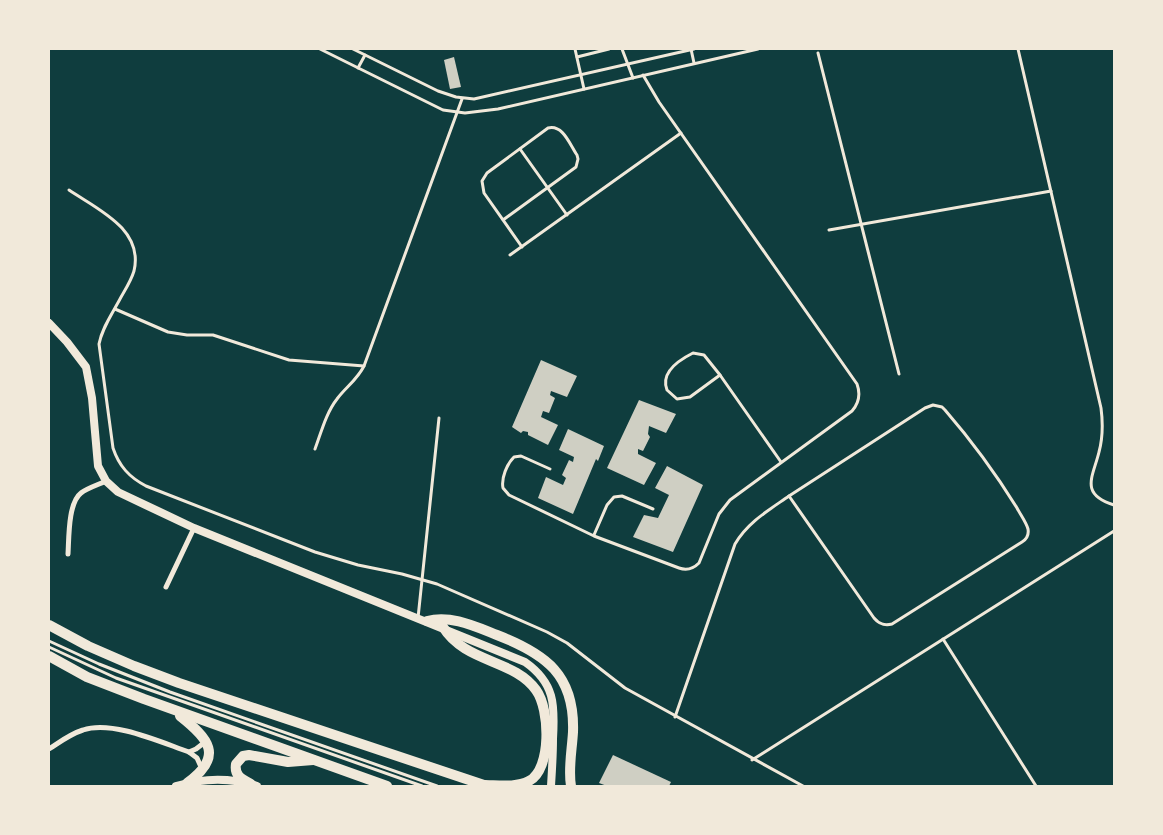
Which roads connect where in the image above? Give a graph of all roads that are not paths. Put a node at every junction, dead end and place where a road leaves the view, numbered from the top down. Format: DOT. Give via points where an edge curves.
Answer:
graph roads {
  1 [pos="320,49"];
  2 [pos="353,49"];
  3 [pos="576,49"];
  4 [pos="609,49"];
  5 [pos="622,49"];
  6 [pos="692,49"];
  7 [pos="758,49"];
  8 [pos="1018,49"];
  9 [pos="818,53"];
  10 [pos="365,55"];
  11 [pos="577,57"];
  12 [pos="694,63"];
  13 [pos="628,64"];
  14 [pos="358,68"];
  15 [pos="581,75"];
  16 [pos="643,75"];
  17 [pos="633,78"];
  18 [pos="584,89"];
  19 [pos="462,98"];
  20 [pos="456,113"];
  21 [pos="681,133"];
  22 [pos="520,149"];
  23 [pos="548,188"];
  24 [pos="69,190"];
  25 [pos="1051,191"];
  26 [pos="567,215"];
  27 [pos="503,220"];
  28 [pos="862,223"];
  29 [pos="829,230"];
  30 [pos="522,247"];
  31 [pos="510,255"];
  32 [pos="115,308"];
  33 [pos="49,323"];
  34 [pos="364,366"];
  35 [pos="899,374"];
  36 [pos="720,375"];
  37 [pos="439,418"];
  38 [pos="315,449"];
  39 [pos="782,462"];
  40 [pos="550,469"];
  41 [pos="106,481"];
  42 [pos="789,496"];
  43 [pos="1114,505"];
  44 [pos="653,509"];
  45 [pos="194,528"];
  46 [pos="1114,531"];
  47 [pos="594,536"];
  48 [pos="68,554"];
  49 [pos="422,579"];
  50 [pos="166,587"];
  51 [pos="422,619"];
  52 [pos="49,625"];
  53 [pos="443,627"];
  54 [pos="943,639"];
  55 [pos="49,641"];
  56 [pos="49,647"];
  57 [pos="49,656"];
  58 [pos="171,709"];
  59 [pos="675,717"];
  60 [pos="206,740"];
  61 [pos="49,749"];
  62 [pos="189,752"];
  63 [pos="317,760"];
  64 [pos="752,760"];
  65 [pos="203,770"];
  66 [pos="187,783"];
  67 [pos="254,785"];
  68 [pos="176,786"];
  69 [pos="387,786"];
  70 [pos="422,786"];
  71 [pos="437,786"];
  72 [pos="485,786"];
  73 [pos="551,786"];
  74 [pos="571,786"];
  75 [pos="803,786"];
  76 [pos="1036,786"];
  1 -- 14 [label="lane"];
  2 -- 10 [label="lane"];
  3 -- 11 [label="lane"];
  4 -- 11 [label="lane"];
  5 -- 13 [label="lane"];
  6 -- 12 [label="lane"];
  6 -- 13 [label="lane"];
  7 -- 12 [label="lane"];
  8 -- 25 [label="lane"];
  9 -- 28 [label="lane"];
  10 -- 14 [label="lane"];
  10 -- 19 [label="lane" via="438,92"];
  11 -- 15 [label="lane"];
  12 -- 16 [label="lane"];
  13 -- 15 [label="lane"];
  13 -- 17 [label="lane"];
  14 -- 20 [label="lane" via="433,106"];
  15 -- 18 [label="lane"];
  15 -- 19 [label="lane" via="484,97"];
  16 -- 17 [label="lane"];
  16 -- 21 [label="lane"];
  17 -- 18 [label="lane"];
  18 -- 20 [label="lane" via="476,113"];
  19 -- 20 [label="lane"];
  20 -- 34 [label="lane"];
  21 -- 26 [label="lane"];
  21 -- 39 [label="lane" via="858,389 859,399 852,412"];
  22 -- 23 [label="lane"];
  22 -- 23 [label="lane" via="548,128 556,127 561,131 577,155 578,163 574,170"];
  22 -- 27 [label="lane" via="487,173 482,181 483,191"];
  23 -- 26 [label="lane"];
  23 -- 27 [label="lane"];
  24 -- 32 [label="lane" via="117,222 132,242 133,272"];
  25 -- 28 [label="lane"];
  25 -- 43 [label="lane" via="1101,408 1101,445 1090,482 1099,498"];
  26 -- 30 [label="lane"];
  27 -- 30 [label="lane"];
  28 -- 29 [label="lane"];
  28 -- 35 [label="lane"];
  30 -- 31 [label="lane"];
  32 -- 34 [label="lane" via="168,332 212,335 289,360"];
  32 -- 49 [label="lane" via="101,336 100,352 113,448 119,463 130,476 146,486 315,552"];
  33 -- 41 [label="street" via="86,367 98,466"];
  34 -- 38 [label="lane" via="332,405"];
  36 -- 36 [label="lane" via="704,355 693,353 670,370 665,377 665,386 673,397 686,399"];
  36 -- 39 [label="lane"];
  37 -- 49 [label="lane"];
  39 -- 47 [label="lane" via="724,507 699,563 688,570"];
  40 -- 47 [label="lane" via="521,456 514,457 503,478 502,488 509,495"];
  41 -- 45 [label="street" via="118,492"];
  41 -- 48 [label="street" via="82,492 75,500"];
  42 -- 42 [label="lane" via="874,618 884,625 892,624 1028,536 1027,525 983,458 948,413 938,406 925,408"];
  42 -- 59 [label="lane" via="753,522 735,544"];
  44 -- 47 [label="lane" via="622,496 614,497 607,505"];
  45 -- 50 [label="street"];
  45 -- 51 [label="street"];
  46 -- 54 [label="lane"];
  49 -- 51 [label="lane"];
  49 -- 59 [label="lane" via="547,632 625,688"];
  51 -- 53 [label="street"];
  51 -- 74 [label="highway" via="447,619 488,631 532,650 550,665 564,684 572,707"];
  52 -- 72 [label="highway" via="88,646 179,683"];
  53 -- 72 [label="highway" via="464,649 524,678 536,690 544,706 543,763 536,776 522,784"];
  53 -- 73 [label="street" via="526,662 542,677 554,708"];
  54 -- 64 [label="lane"];
  54 -- 76 [label="lane"];
  55 -- 71 [label="lane" via="154,686"];
  56 -- 70 [label="lane" via="123,681"];
  57 -- 58 [label="highway" via="87,677"];
  58 -- 60 [label="highway"];
  58 -- 63 [label="highway"];
  59 -- 64 [label="lane"];
  60 -- 62 [label="street"];
  60 -- 65 [label="highway" via="209,753"];
  61 -- 62 [label="street" via="80,731 105,726"];
  62 -- 65 [label="street" via="197,758"];
  63 -- 67 [label="highway" via="288,762 243,756 236,764 236,774"];
  63 -- 69 [label="highway"];
  64 -- 75 [label="lane"];
  65 -- 66 [label="highway"];
  66 -- 67 [label="street" via="214,779"];
  66 -- 68 [label="street"];
}
